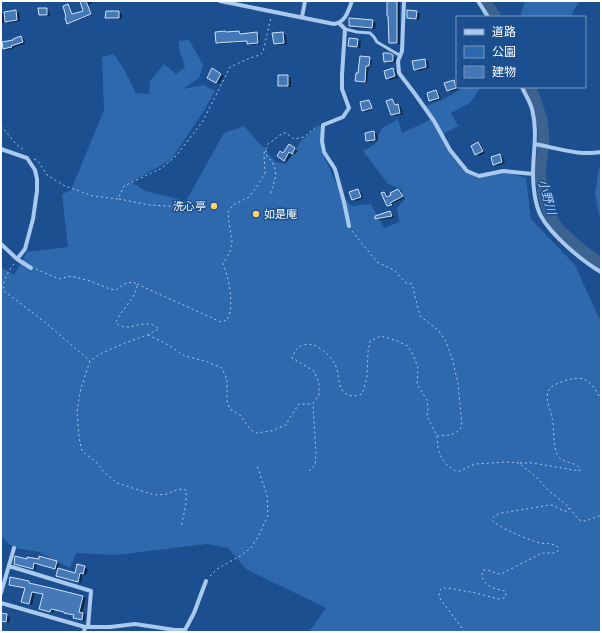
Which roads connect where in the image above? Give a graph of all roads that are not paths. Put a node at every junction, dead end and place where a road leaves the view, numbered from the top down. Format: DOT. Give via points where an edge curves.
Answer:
graph roads {
  1 [pos="220,1"];
  2 [pos="305,1"];
  3 [pos="352,1"];
  4 [pos="404,1"];
  5 [pos="478,1"];
  6 [pos="487,16"];
  7 [pos="302,17"];
  8 [pos="340,23"];
  9 [pos="345,29"];
  10 [pos="399,55"];
  11 [pos="522,88"];
  12 [pos="535,144"];
  13 [pos="1,149"];
  14 [pos="601,152"];
  15 [pos="533,174"];
  16 [pos="349,226"];
  17 [pos="1,244"];
  18 [pos="17,259"];
  19 [pos="31,268"];
  20 [pos="601,272"];
  21 [pos="14,548"];
  22 [pos="9,566"];
  23 [pos="206,581"];
  24 [pos="1,593"];
  25 [pos="1,603"];
  26 [pos="86,629"];
  1 -- 7 [label="street"];
  2 -- 7 [label="street"];
  3 -- 8 [label="street"];
  4 -- 10 [label="street" via="402,51"];
  5 -- 6 [label="street"];
  7 -- 8 [label="street"];
  8 -- 9 [label="street"];
  9 -- 10 [label="lane" via="370,33 377,42"];
  9 -- 16 [label="street" via="342,89 349,108 343,117 323,125 322,140 324,152 335,169"];
  10 -- 15 [label="street" via="399,73 467,171 479,176 503,171"];
  11 -- 12 [label="street" via="532,108"];
  12 -- 14 [label="street" via="574,152"];
  12 -- 15 [label="street"];
  13 -- 18 [label="street" via="26,158 35,170 37,179 33,219 25,249"];
  15 -- 20 [label="street" via="536,202 550,230 587,264"];
  17 -- 18 [label="street"];
  18 -- 19 [label="street"];
  21 -- 22 [label="street"];
  22 -- 24 [label="street"];
  22 -- 26 [label="street" via="91,591"];
  23 -- 26 [label="street" via="186,630 135,624"];
  25 -- 26 [label="street"];
}
